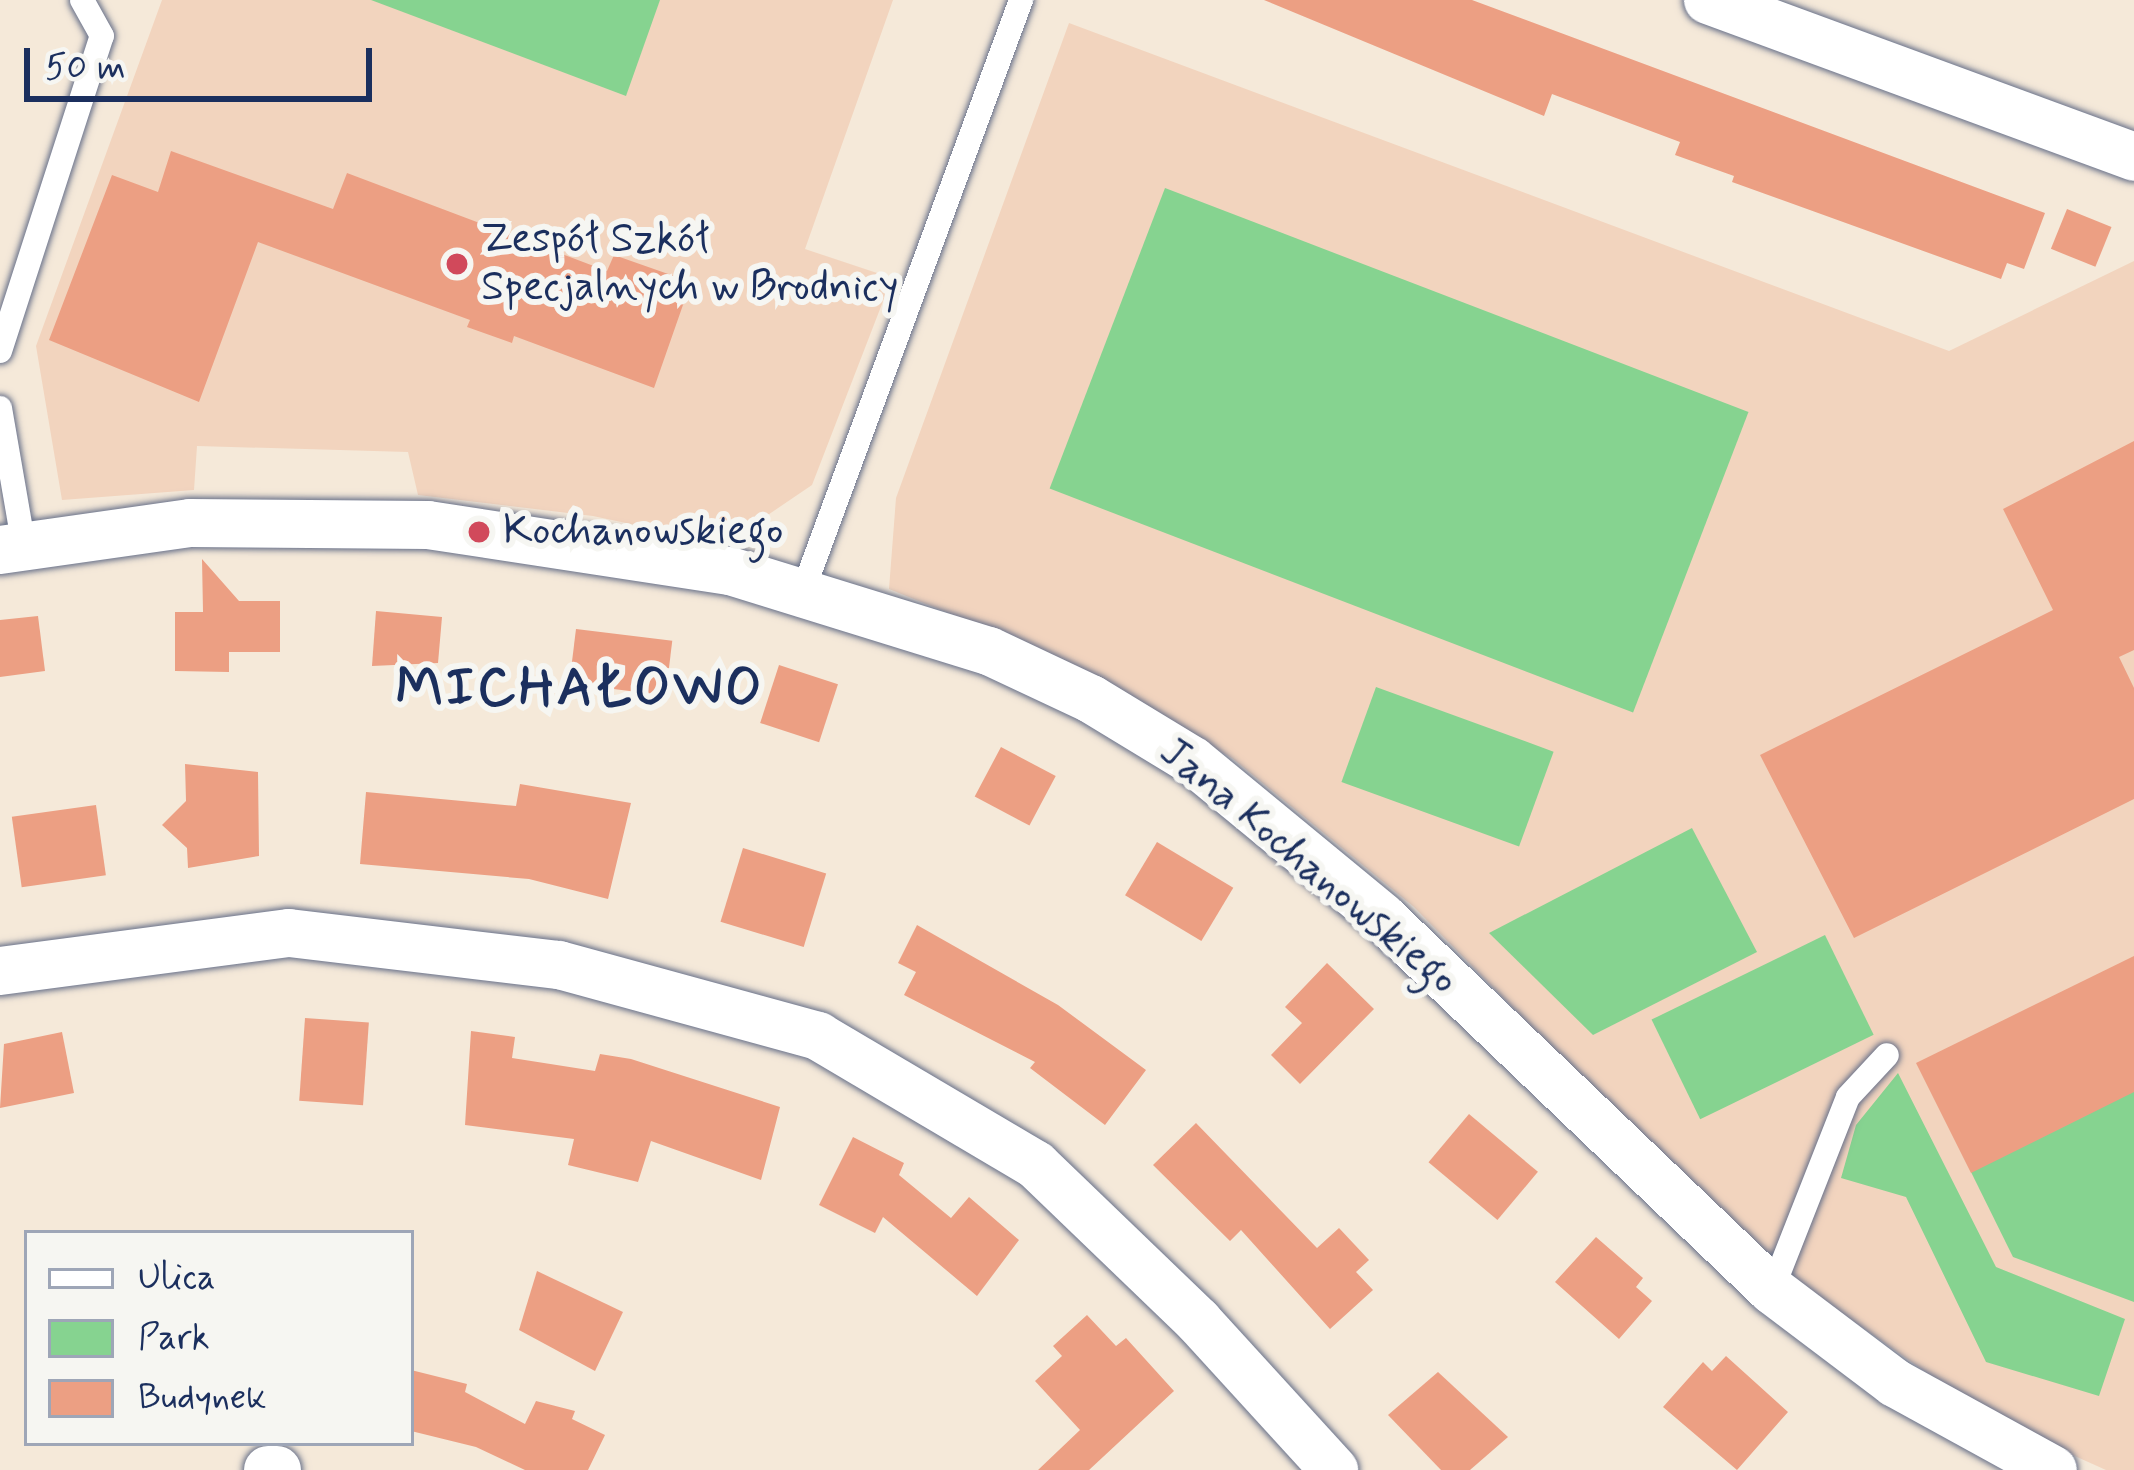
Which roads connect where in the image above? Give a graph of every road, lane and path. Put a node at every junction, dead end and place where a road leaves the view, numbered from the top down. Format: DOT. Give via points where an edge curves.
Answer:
graph roads {
  1 [pos="82,0"];
  2 [pos="1021,0"];
  3 [pos="1708,0"];
  4 [pos="2134,157"];
  5 [pos="0,351"];
  6 [pos="0,408"];
  7 [pos="12,548"];
  8 [pos="803,588"];
  9 [pos="0,971"];
  10 [pos="1888,1054"];
  11 [pos="1772,1290"];
  12 [pos="1334,1470"];
  13 [pos="2053,1470"];
  1 -- 5 [label="lane" via="102,36"];
  2 -- 8 [label="lane"];
  3 -- 4 [label="street"];
  6 -- 7 [label="lane"];
  7 -- 8 [label="street, Jana Kochanowskiego" via="190,523 428,525"];
  8 -- 11 [label="street, Jana Kochanowskiego" via="989,651 1091,699 1193,761 1382,917"];
  9 -- 12 [label="street" via="290,933 559,965 818,1036 1036,1166 1198,1321"];
  10 -- 11 [label="lane" via="1848,1096"];
  11 -- 13 [label="street, Jana Kochanowskiego" via="1895,1383"];
}
